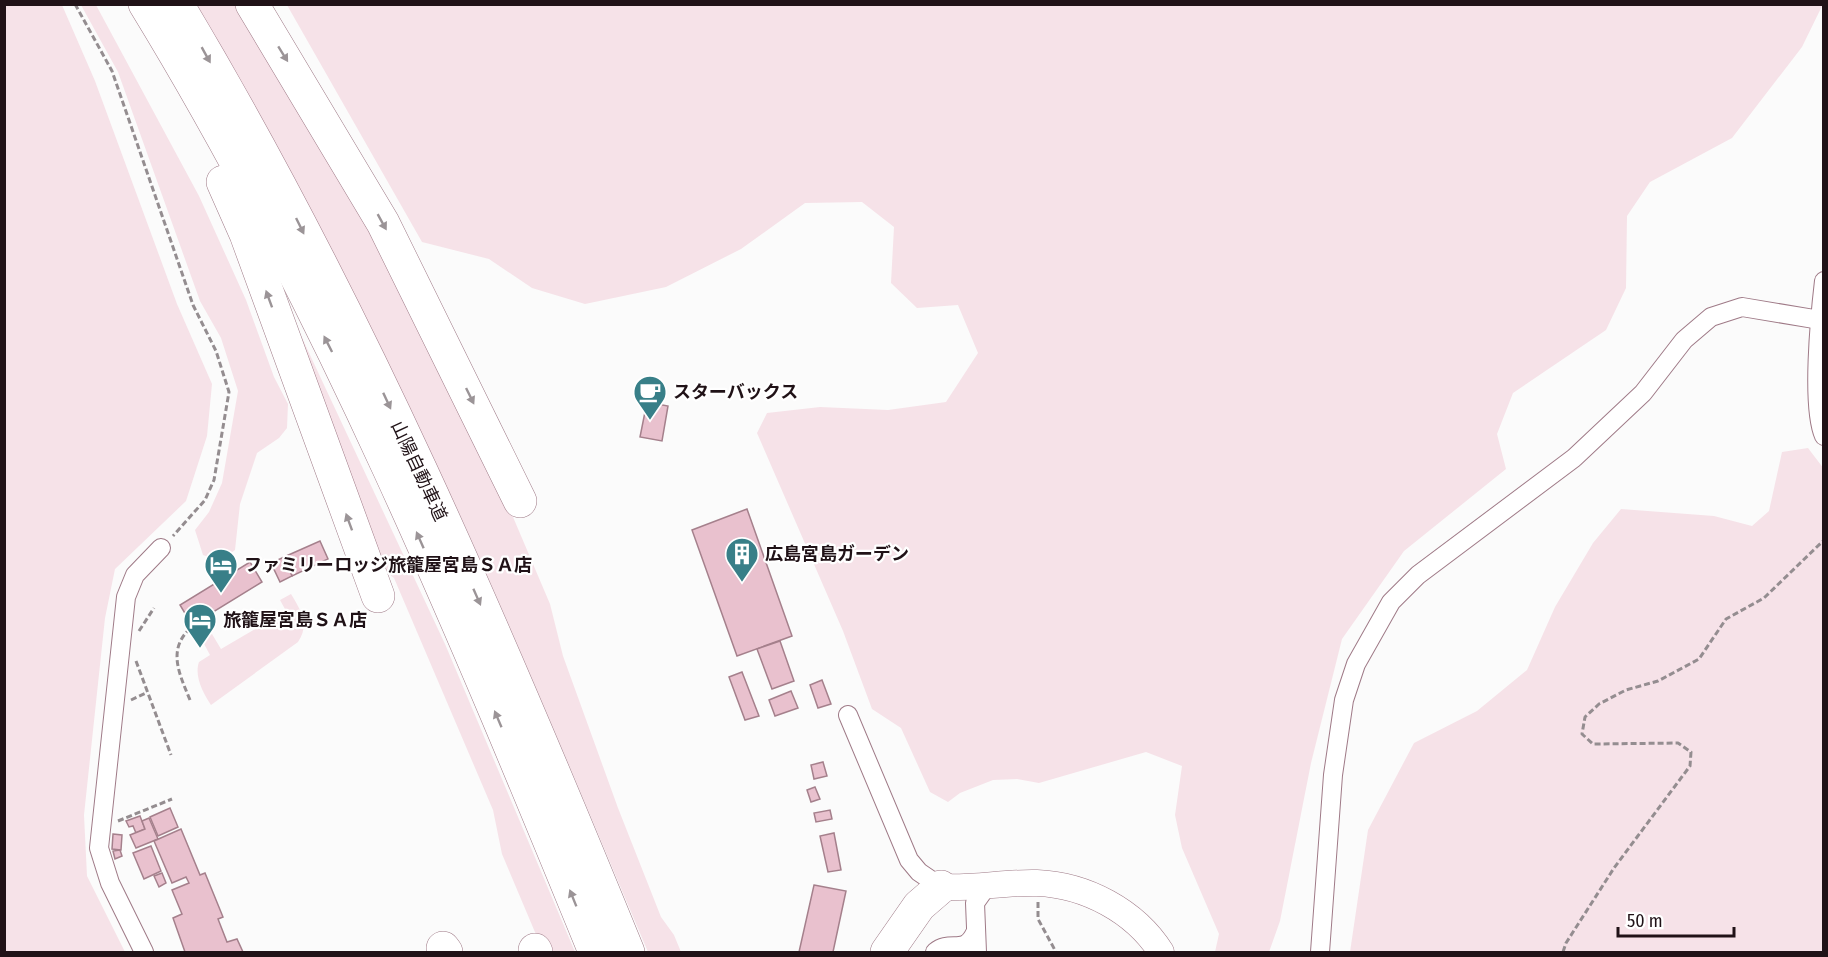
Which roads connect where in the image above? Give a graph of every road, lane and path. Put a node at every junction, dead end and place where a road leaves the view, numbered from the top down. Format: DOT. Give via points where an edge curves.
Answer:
graph roads {
  1 [pos="75,4"];
  2 [pos="130,4"];
  3 [pos="145,4"];
  4 [pos="177,4"];
  5 [pos="252,4"];
  6 [pos="1824,281"];
  7 [pos="1820,320"];
  8 [pos="1824,436"];
  9 [pos="520,501"];
  10 [pos="1824,540"];
  11 [pos="161,548"];
  12 [pos="378,596"];
  13 [pos="154,608"];
  14 [pos="193,626"];
  15 [pos="139,632"];
  16 [pos="135,654"];
  17 [pos="190,700"];
  18 [pos="848,715"];
  19 [pos="171,755"];
  20 [pos="172,799"];
  21 [pos="101,829"];
  22 [pos="1039,883"];
  23 [pos="987,886"];
  24 [pos="941,887"];
  25 [pos="975,933"];
  26 [pos="144,952"];
  27 [pos="596,952"];
  28 [pos="628,952"];
  29 [pos="887,952"];
  30 [pos="896,952"];
  31 [pos="935,952"];
  32 [pos="977,952"];
  33 [pos="1056,952"];
  34 [pos="1161,952"];
  35 [pos="1320,952"];
  36 [pos="1563,952"];
  1 -- 11 [label="path" via="112,71 193,305 216,351 229,392 214,480 205,500"];
  12 -- 2 [label="highway, one-way" via="246,234 210,153"];
  27 -- 3 [label="highway, 山陽自動車道, one-way" via="454,615 357,402 269,226"];
  4 -- 28 [label="highway, 山陽自動車道, one-way" via="294,214 381,388 484,611"];
  5 -- 9 [label="highway, one-way" via="383,223"];
  6 -- 7 [label="street"];
  7 -- 8 [label="street" via="1818,415"];
  7 -- 35 [label="street" via="1742,307 1712,317 1684,340 1643,393 1574,458 1418,574 1391,602 1356,664 1344,700 1333,776"];
  10 -- 36 [label="path" via="1764,598 1726,619 1699,659 1658,681 1608,699 1585,717 1582,734 1593,744 1678,743 1691,752 1690,766 1614,868"];
  11 -- 21 [label="street" via="135,575 126,597"];
  13 -- 15 [label="path"];
  14 -- 17 [label="path" via="176,649 176,662"];
  16 -- 19 [label="path" via="142,684"];
  18 -- 24 [label="street" via="909,860"];
  20 -- 21 [label="path"];
  21 -- 26 [label="street" via="99,848 110,883"];
  22 -- 23 [label="street"];
  22 -- 33 [label="path" via="1038,919"];
  22 -- 34 [label="street" via="1065,886 1109,903 1135,922"];
  23 -- 24 [label="street"];
  23 -- 25 [label="street" via="975,903"];
  24 -- 29 [label="highway" via="919,906"];
  24 -- 30 [label="highway"];
  25 -- 31 [label="street" via="964,946"];
  25 -- 32 [label="street"];
}
